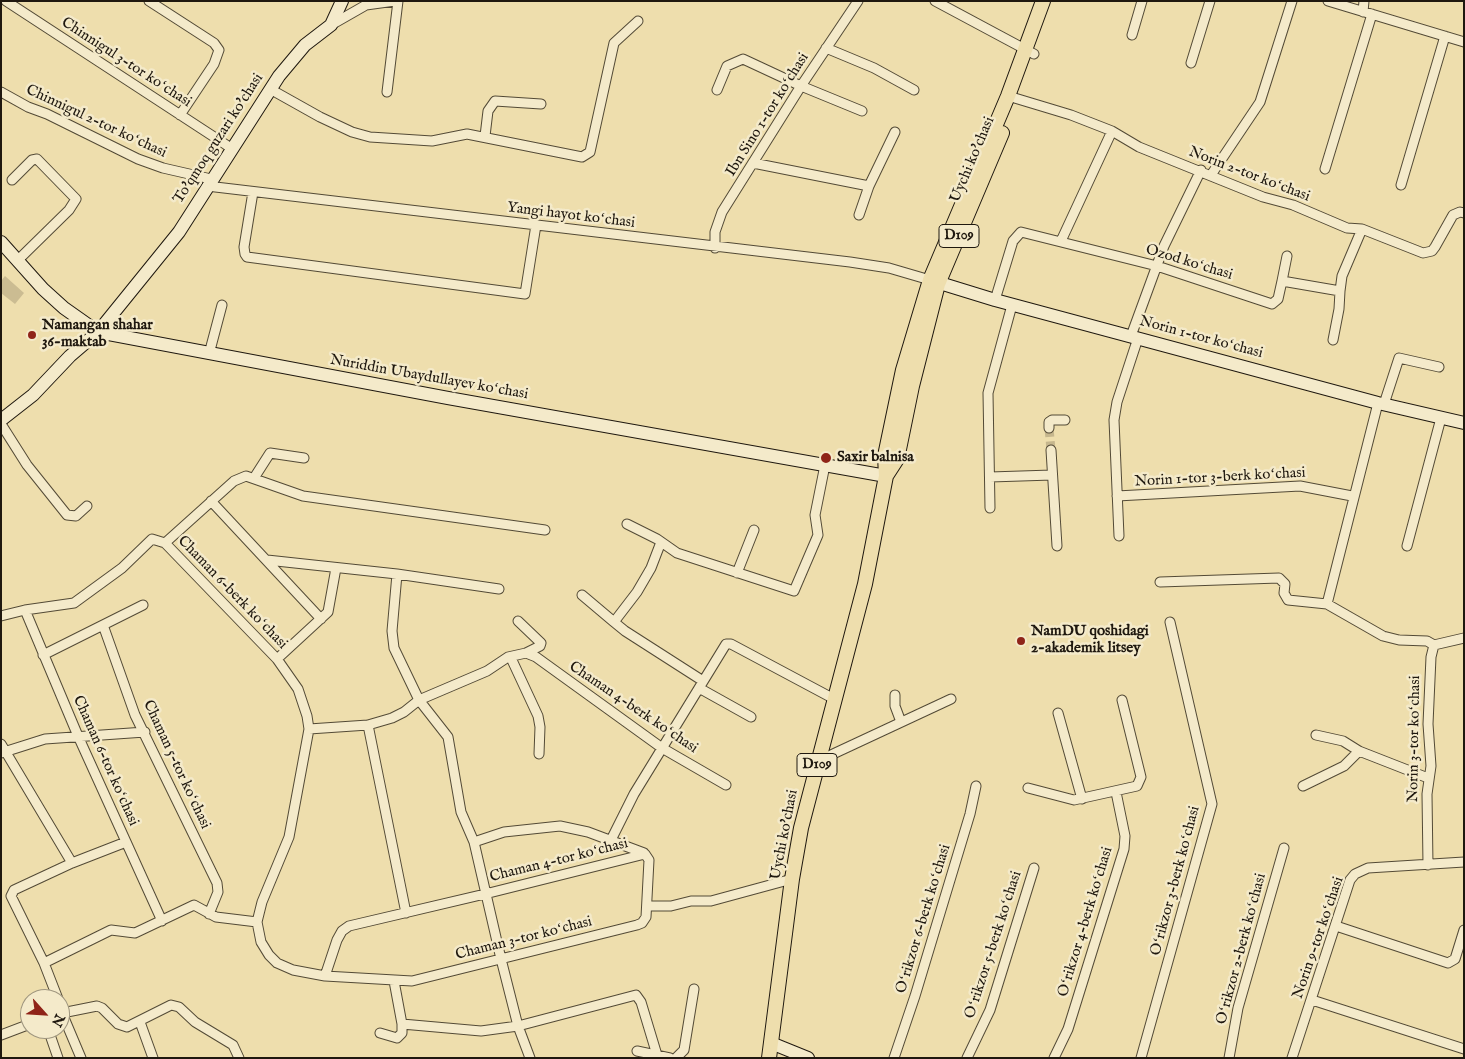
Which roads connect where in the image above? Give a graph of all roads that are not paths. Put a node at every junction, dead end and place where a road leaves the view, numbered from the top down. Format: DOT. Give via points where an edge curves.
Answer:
graph roads {
  1 [pos="6,1"];
  2 [pos="149,1"];
  3 [pos="342,1"];
  4 [pos="396,1"];
  5 [pos="858,1"];
  6 [pos="935,1"];
  7 [pos="1043,1"];
  8 [pos="1053,1"];
  9 [pos="1142,1"];
  10 [pos="1210,1"];
  11 [pos="1292,1"];
  12 [pos="1328,1"];
  13 [pos="1364,1"];
  14 [pos="1367,13"];
  15 [pos="638,21"];
  16 [pos="330,25"];
  17 [pos="1132,35"];
  18 [pos="1445,36"];
  19 [pos="1464,42"];
  20 [pos="826,48"];
  21 [pos="1030,51"];
  22 [pos="1192,63"];
  23 [pos="801,86"];
  24 [pos="270,89"];
  25 [pos="717,90"];
  26 [pos="914,90"];
  27 [pos="1,92"];
  28 [pos="387,92"];
  29 [pos="1012,97"];
  30 [pos="541,104"];
  31 [pos="862,111"];
  32 [pos="180,115"];
  33 [pos="1112,131"];
  34 [pos="895,132"];
  35 [pos="484,136"];
  36 [pos="231,148"];
  37 [pos="753,163"];
  38 [pos="1325,169"];
  39 [pos="1201,170"];
  40 [pos="1211,175"];
  41 [pos="12,180"];
  42 [pos="209,183"];
  43 [pos="1401,185"];
  44 [pos="869,186"];
  45 [pos="253,192"];
  46 [pos="1464,213"];
  47 [pos="859,214"];
  48 [pos="536,225"];
  49 [pos="1362,229"];
  50 [pos="1061,241"];
  51 [pos="1,242"];
  52 [pos="715,248"];
  53 [pos="1287,256"];
  54 [pos="17,261"];
  55 [pos="1157,266"];
  56 [pos="1282,281"];
  57 [pos="934,282"];
  58 [pos="1340,291"];
  59 [pos="995,300"];
  60 [pos="222,305"];
  61 [pos="1012,305"];
  62 [pos="98,332"];
  63 [pos="1135,337"];
  64 [pos="1333,340"];
  65 [pos="209,354"];
  66 [pos="1439,367"];
  67 [pos="1381,403"];
  68 [pos="1441,418"];
  69 [pos="1,420"];
  70 [pos="1065,420"];
  71 [pos="1464,423"];
  72 [pos="1,424"];
  73 [pos="1049,428"];
  74 [pos="1051,450"];
  75 [pos="304,458"];
  76 [pos="825,465"];
  77 [pos="1052,475"];
  78 [pos="886,476"];
  79 [pos="990,477"];
  80 [pos="254,478"];
  81 [pos="1117,496"];
  82 [pos="1352,496"];
  83 [pos="211,501"];
  84 [pos="87,506"];
  85 [pos="990,508"];
  86 [pos="626,524"];
  87 [pos="545,530"];
  88 [pos="754,530"];
  89 [pos="1119,536"];
  90 [pos="164,542"];
  91 [pos="661,542"];
  92 [pos="1057,546"];
  93 [pos="1407,546"];
  94 [pos="267,560"];
  95 [pos="336,568"];
  96 [pos="737,573"];
  97 [pos="397,574"];
  98 [pos="1160,582"];
  99 [pos="499,589"];
  100 [pos="582,596"];
  101 [pos="1327,604"];
  102 [pos="143,605"];
  103 [pos="25,610"];
  104 [pos="1,616"];
  105 [pos="321,619"];
  106 [pos="518,621"];
  107 [pos="614,622"];
  108 [pos="1170,622"];
  109 [pos="103,625"];
  110 [pos="1464,638"];
  111 [pos="1434,645"];
  112 [pos="526,653"];
  113 [pos="43,655"];
  114 [pos="512,658"];
  115 [pos="277,659"];
  116 [pos="701,684"];
  117 [pos="895,695"];
  118 [pos="951,699"];
  119 [pos="419,700"];
  120 [pos="836,700"];
  121 [pos="1122,700"];
  122 [pos="1058,713"];
  123 [pos="751,717"];
  124 [pos="901,722"];
  125 [pos="368,725"];
  126 [pos="308,728"];
  127 [pos="144,732"];
  128 [pos="1316,735"];
  129 [pos="78,736"];
  130 [pos="662,748"];
  131 [pos="3,749"];
  132 [pos="1359,751"];
  133 [pos="539,754"];
  134 [pos="818,760"];
  135 [pos="1428,778"];
  136 [pos="726,784"];
  137 [pos="976,786"];
  138 [pos="1303,786"];
  139 [pos="1028,788"];
  140 [pos="1116,792"];
  141 [pos="1082,799"];
  142 [pos="611,840"];
  143 [pos="126,842"];
  144 [pos="474,842"];
  145 [pos="1284,848"];
  146 [pos="645,854"];
  147 [pos="1464,862"];
  148 [pos="72,863"];
  149 [pos="1428,865"];
  150 [pos="1034,868"];
  151 [pos="792,878"];
  152 [pos="485,894"];
  153 [pos="647,906"];
  154 [pos="406,913"];
  155 [pos="209,914"];
  156 [pos="162,921"];
  157 [pos="257,922"];
  158 [pos="1336,926"];
  159 [pos="1464,930"];
  160 [pos="500,959"];
  161 [pos="44,962"];
  162 [pos="325,976"];
  163 [pos="394,981"];
  164 [pos="54,989"];
  165 [pos="694,989"];
  166 [pos="1312,1000"];
  167 [pos="70,1010"];
  168 [pos="140,1022"];
  169 [pos="402,1024"];
  170 [pos="518,1026"];
  171 [pos="20,1028"];
  172 [pos="70,1032"];
  173 [pos="380,1033"];
  174 [pos="1,1035"];
  175 [pos="51,1039"];
  176 [pos="771,1043"];
  177 [pos="1464,1049"];
  178 [pos="637,1051"];
  179 [pos="657,1055"];
  180 [pos="58,1058"];
  181 [pos="81,1058"];
  182 [pos="153,1058"];
  183 [pos="238,1058"];
  184 [pos="530,1058"];
  185 [pos="670,1058"];
  186 [pos="676,1058"];
  187 [pos="768,1058"];
  188 [pos="808,1058"];
  189 [pos="894,1058"];
  190 [pos="967,1058"];
  191 [pos="1054,1058"];
  192 [pos="1141,1058"];
  193 [pos="1229,1058"];
  194 [pos="1292,1058"];
  1 -- 32 [label="street, Chinnigul 3-tor koʻchasi"];
  2 -- 32 [label="street" via="214,43 219,50 214,64"];
  3 -- 16 [label="street"];
  4 -- 16 [label="street, To'qmoq guzari ko'chasi" via="371,3"];
  4 -- 28 [label="street"];
  5 -- 20 [label="street, Ibn Sino 1-tor koʻchasi"];
  6 -- 21 [label="street"];
  7 -- 21 [label="main road, Uychi ko'chasi / D109"];
  8 -- 21 [label="main road, Uychi ko'chasi / D109"];
  9 -- 17 [label="street"];
  10 -- 22 [label="street"];
  11 -- 40 [label="street" via="1260,102"];
  12 -- 14 [label="street"];
  13 -- 14 [label="street"];
  14 -- 18 [label="street"];
  14 -- 38 [label="street"];
  15 -- 35 [label="street" via="613,46 588,155 582,157"];
  16 -- 24 [label="street, To'qmoq guzari ko'chasi" via="305,46"];
  18 -- 19 [label="street"];
  18 -- 43 [label="street"];
  20 -- 23 [label="street, Ibn Sino 1-tor koʻchasi"];
  20 -- 26 [label="street" via="874,68"];
  21 -- 29 [label="main road, Uychi ko'chasi / D109"];
  23 -- 25 [label="street" via="743,59 727,66"];
  23 -- 31 [label="street"];
  23 -- 37 [label="street, Ibn Sino 1-tor koʻchasi"];
  24 -- 35 [label="street" via="320,117 370,137 432,141 458,134"];
  24 -- 36 [label="street, To'qmoq guzari ko'chasi"];
  27 -- 42 [label="street, Chinnigul 2-tor koʻchasi" via="138,159"];
  29 -- 33 [label="street, Norin 2-tor koʻchasi"];
  29 -- 57 [label="main road, Uychi ko'chasi / D109"];
  30 -- 35 [label="street" via="495,101 488,111"];
  32 -- 36 [label="street, Chinnigul 3-tor koʻchasi"];
  33 -- 39 [label="street, Norin 2-tor koʻchasi" via="1139,147"];
  33 -- 50 [label="street"];
  34 -- 44 [label="street"];
  36 -- 42 [label="street, To'qmoq guzari ko'chasi"];
  37 -- 44 [label="street"];
  37 -- 52 [label="street, Ibn Sino 1-tor koʻchasi" via="722,212 715,232"];
  39 -- 40 [label="street, Norin 2-tor koʻchasi"];
  39 -- 55 [label="street"];
  40 -- 49 [label="street, Norin 2-tor koʻchasi" via="1324,220"];
  41 -- 54 [label="street" via="37,159 76,198 69,210"];
  42 -- 45 [label="street, Yangi hayot koʻchasi"];
  42 -- 62 [label="street, To'qmoq guzari ko'chasi" via="179,232"];
  44 -- 47 [label="street"];
  45 -- 48 [label="street, Yangi hayot koʻchasi"];
  45 -- 48 [label="street" via="244,247 247,257 525,294"];
  46 -- 49 [label="street, Norin 2-tor koʻchasi" via="1453,215 1435,247 1428,253"];
  48 -- 52 [label="street, Yangi hayot koʻchasi"];
  49 -- 58 [label="street" via="1342,276"];
  50 -- 55 [label="street, Ozod koʻchasi"];
  50 -- 59 [label="street, Ozod koʻchasi" via="1026,232 1016,235"];
  51 -- 54 [label="street, Nuriddin Ubaydullayev koʻchasi"];
  52 -- 57 [label="street, Yangi hayot koʻchasi" via="870,265"];
  53 -- 56 [label="street"];
  54 -- 62 [label="street, Nuriddin Ubaydullayev koʻchasi" via="64,308"];
  55 -- 56 [label="street, Ozod koʻchasi" via="1272,304 1278,299"];
  55 -- 63 [label="street"];
  56 -- 58 [label="street"];
  57 -- 59 [label="street, Norin 1-tor koʻchasi"];
  57 -- 78 [label="main road, Uychi ko'chasi / D109" via="904,370 885,456"];
  58 -- 64 [label="street"];
  59 -- 61 [label="street, Norin 1-tor koʻchasi"];
  60 -- 65 [label="street"];
  61 -- 63 [label="street, Norin 1-tor koʻchasi"];
  61 -- 79 [label="street" via="988,393"];
  62 -- 65 [label="street, Nuriddin Ubaydullayev koʻchasi"];
  62 -- 69 [label="street, To'qmoq guzari ko'chasi" via="33,395"];
  63 -- 67 [label="street, Norin 1-tor koʻchasi"];
  63 -- 81 [label="street" via="1115,411"];
  65 -- 76 [label="street, Nuriddin Ubaydullayev koʻchasi"];
  66 -- 67 [label="street" via="1398,358"];
  67 -- 68 [label="street, Norin 1-tor koʻchasi"];
  67 -- 82 [label="street"];
  68 -- 71 [label="street, Norin 1-tor koʻchasi"];
  68 -- 93 [label="street"];
  70 -- 73 [label="street" via="1052,420"];
  72 -- 84 [label="street" via="67,515 76,516"];
  74 -- 77 [label="street"];
  75 -- 80 [label="street" via="270,453"];
  76 -- 78 [label="street, Nuriddin Ubaydullayev koʻchasi"];
  76 -- 96 [label="street" via="815,515 818,535 796,589 791,592"];
  77 -- 79 [label="street"];
  77 -- 92 [label="street"];
  78 -- 120 [label="main road, Uychi ko'chasi / D109" via="865,584"];
  79 -- 85 [label="street"];
  80 -- 83 [label="street" via="240,478"];
  80 -- 87 [label="street" via="303,496"];
  81 -- 82 [label="street, Norin 1-tor 3-berk koʻchasi" via="1300,486"];
  81 -- 89 [label="street"];
  82 -- 101 [label="street"];
  83 -- 90 [label="street"];
  83 -- 94 [label="street"];
  86 -- 91 [label="street"];
  88 -- 96 [label="street"];
  90 -- 103 [label="street, Chaman 6-berk koʻchasi" via="149,541 122,568 74,603"];
  90 -- 115 [label="street, Chaman 6-berk koʻchasi"];
  91 -- 96 [label="street" via="676,552"];
  91 -- 107 [label="street" via="637,592"];
  94 -- 95 [label="street"];
  94 -- 105 [label="street"];
  95 -- 97 [label="street"];
  95 -- 105 [label="street" via="330,608"];
  97 -- 99 [label="street"];
  97 -- 119 [label="street, Chaman 4-tor koʻchasi" via="392,639"];
  98 -- 101 [label="street" via="1279,578 1285,584 1284,593 1288,600"];
  100 -- 107 [label="street"];
  101 -- 111 [label="street" via="1383,636 1427,641"];
  102 -- 109 [label="street"];
  103 -- 104 [label="street, Chaman 6-berk koʻchasi"];
  103 -- 113 [label="street, Chaman 6-tor koʻchasi"];
  105 -- 115 [label="street"];
  106 -- 112 [label="street" via="541,642 540,646"];
  107 -- 116 [label="street"];
  108 -- 192 [label="street, Oʻrikzor 3-berk koʻchasi" via="1212,804"];
  109 -- 113 [label="street"];
  109 -- 127 [label="street, Chaman 5-tor koʻchasi"];
  110 -- 111 [label="street"];
  111 -- 135 [label="street, Norin 3-tor koʻchasi" via="1430,671 1428,724 1431,766"];
  112 -- 114 [label="street"];
  112 -- 130 [label="street, Chaman 4-berk koʻchasi"];
  113 -- 129 [label="street, Chaman 6-tor koʻchasi"];
  114 -- 119 [label="street"];
  114 -- 133 [label="street" via="538,716"];
  115 -- 126 [label="street, Chaman 6-berk koʻchasi" via="298,689"];
  116 -- 120 [label="street" via="728,644"];
  116 -- 123 [label="street"];
  116 -- 130 [label="street"];
  117 -- 124 [label="street"];
  118 -- 124 [label="street"];
  119 -- 125 [label="street" via="404,712"];
  119 -- 144 [label="street, Chaman 4-tor koʻchasi" via="448,737 461,812"];
  120 -- 134 [label="main road, Uychi ko'chasi / D109"];
  121 -- 140 [label="street" via="1141,781 1138,786"];
  122 -- 141 [label="street"];
  124 -- 134 [label="street"];
  125 -- 126 [label="street"];
  125 -- 154 [label="street"];
  126 -- 157 [label="street" via="289,837"];
  127 -- 129 [label="street"];
  127 -- 155 [label="street, Chaman 5-tor koʻchasi" via="216,883 218,892"];
  128 -- 132 [label="street" via="1343,741"];
  129 -- 131 [label="street" via="46,739"];
  129 -- 143 [label="street, Chaman 6-tor koʻchasi"];
  130 -- 136 [label="street, Chaman 4-berk koʻchasi"];
  130 -- 142 [label="street"];
  131 -- 148 [label="street"];
  132 -- 135 [label="street"];
  132 -- 138 [label="street" via="1344,766"];
  134 -- 151 [label="main road, Uychi ko'chasi / D109"];
  135 -- 149 [label="street, Norin 3-tor koʻchasi"];
  137 -- 189 [label="street, Oʻrikzor 6-berk koʻchasi"];
  139 -- 141 [label="street"];
  140 -- 141 [label="street"];
  140 -- 191 [label="street, Oʻrikzor 4-berk koʻchasi" via="1125,836 1124,848 1068,1029"];
  142 -- 144 [label="street" via="560,826 504,832"];
  142 -- 146 [label="street"];
  143 -- 148 [label="street"];
  143 -- 156 [label="street, Chaman 6-tor koʻchasi"];
  144 -- 152 [label="street, Chaman 4-tor koʻchasi"];
  145 -- 193 [label="street, Oʻrikzor 2-berk koʻchasi" via="1238,1008"];
  146 -- 152 [label="street, Chaman 4-tor koʻchasi"];
  146 -- 153 [label="street, Chaman 4-tor koʻchasi" via="649,865"];
  147 -- 149 [label="street, Norin 9-tor koʻchasi"];
  148 -- 161 [label="street" via="12,892 12,902"];
  149 -- 158 [label="street, Norin 9-tor koʻchasi" via="1360,870 1350,880"];
  150 -- 190 [label="street, Oʻrikzor 5-berk koʻchasi" via="990,1010"];
  151 -- 153 [label="street" via="711,901"];
  151 -- 176 [label="main road, Uychi ko'chasi / D109"];
  152 -- 154 [label="street, Chaman 4-tor koʻchasi"];
  152 -- 160 [label="street, Chaman 4-tor koʻchasi"];
  153 -- 160 [label="street, Chaman 3-tor koʻchasi" via="644,920 637,925"];
  154 -- 162 [label="street, Chaman 4-tor koʻchasi" via="349,926 342,931"];
  155 -- 156 [label="street" via="194,905"];
  155 -- 157 [label="street"];
  156 -- 161 [label="street" via="135,933 111,930"];
  157 -- 162 [label="street, Chaman 3-tor koʻchasi" via="261,942 277,963"];
  158 -- 159 [label="street" via="1448,963 1455,959"];
  158 -- 166 [label="street, Norin 9-tor koʻchasi"];
  160 -- 163 [label="street, Chaman 3-tor koʻchasi" via="412,981"];
  160 -- 170 [label="street, Chaman 4-tor koʻchasi"];
  161 -- 164 [label="street"];
  162 -- 163 [label="street, Chaman 3-tor koʻchasi"];
  163 -- 169 [label="street"];
  165 -- 186 [label="street" via="684,1050"];
  166 -- 177 [label="street"];
  166 -- 194 [label="street, Norin 9-tor koʻchasi"];
  167 -- 168 [label="street" via="96,1006 120,1026"];
  168 -- 182 [label="street"];
  168 -- 183 [label="street" via="174,1005 233,1045"];
  169 -- 170 [label="street" via="481,1030"];
  169 -- 173 [label="street" via="402,1033 397,1038"];
  170 -- 179 [label="street" via="636,995"];
  170 -- 184 [label="street, Chaman 4-tor koʻchasi"];
  171 -- 174 [label="street"];
  172 -- 181 [label="street"];
  175 -- 180 [label="street"];
  176 -- 187 [label="main road, Uychi ko'chasi / D109"];
  176 -- 188 [label="street"];
  178 -- 179 [label="street"];
  179 -- 185 [label="street"];
}
